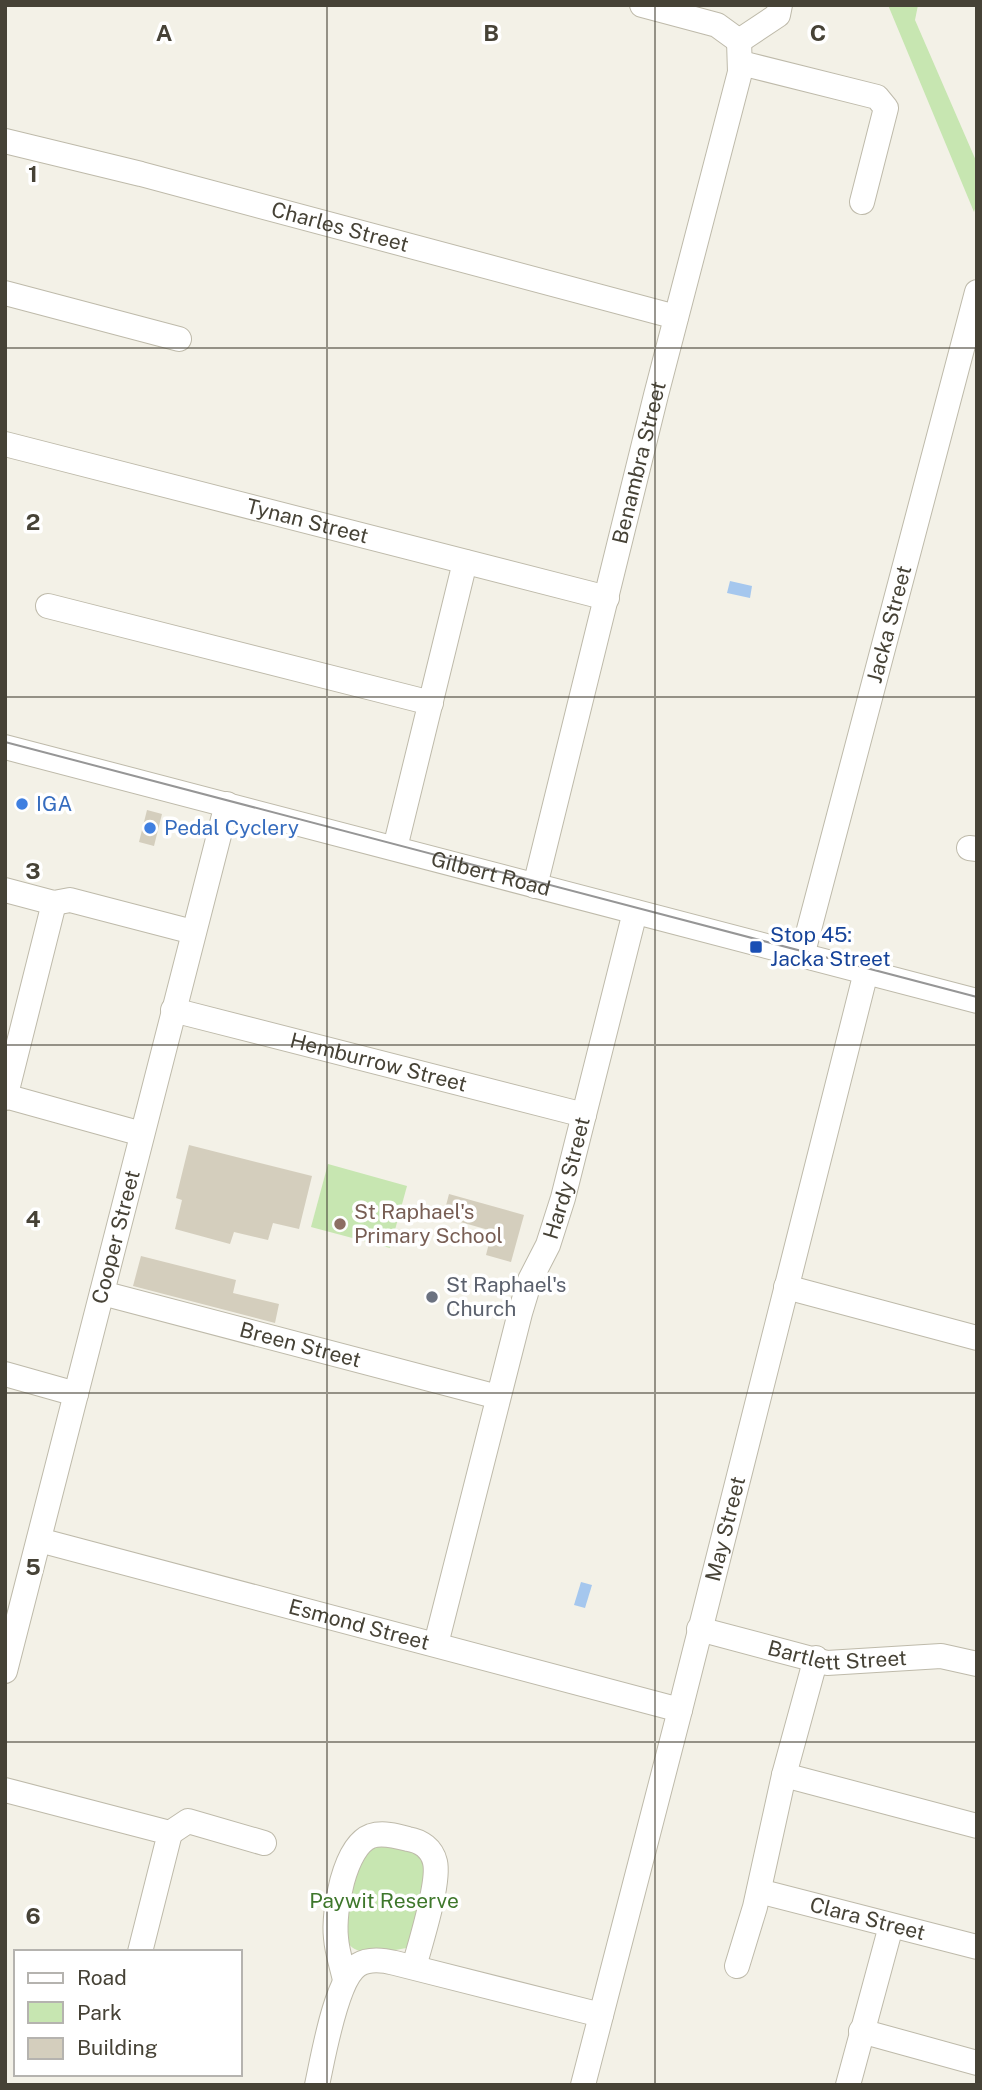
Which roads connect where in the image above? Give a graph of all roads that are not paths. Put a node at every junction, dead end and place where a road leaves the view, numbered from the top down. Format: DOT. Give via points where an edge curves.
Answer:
graph roads {
  1 [pos="642,5"];
  2 [pos="780,5"];
  3 [pos="740,52"];
  4 [pos="5,141"];
  5 [pos="862,202"];
  6 [pos="977,292"];
  7 [pos="5,293"];
  8 [pos="677,317"];
  9 [pos="179,339"];
  10 [pos="5,444"];
  11 [pos="466,562"];
  12 [pos="607,598"];
  13 [pos="48,606"];
  14 [pos="431,703"];
  15 [pos="5,747"];
  16 [pos="227,804"];
  17 [pos="395,848"];
  18 [pos="535,886"];
  19 [pos="5,890"];
  20 [pos="54,903"];
  21 [pos="635,912"];
  22 [pos="193,932"];
  23 [pos="802,956"];
  24 [pos="866,972"];
  25 [pos="977,1002"];
  26 [pos="173,1010"];
  27 [pos="5,1097"];
  28 [pos="584,1115"];
  29 [pos="142,1134"];
  30 [pos="786,1287"];
  31 [pos="102,1293"];
  32 [pos="977,1338"];
  33 [pos="5,1374"];
  34 [pos="76,1394"];
  35 [pos="499,1397"];
  36 [pos="38,1540"];
  37 [pos="699,1629"];
  38 [pos="436,1644"];
  39 [pos="7,1658"];
  40 [pos="816,1658"];
  41 [pos="977,1664"];
  42 [pos="680,1710"];
  43 [pos="784,1775"];
  44 [pos="5,1790"];
  45 [pos="977,1826"];
  46 [pos="170,1833"];
  47 [pos="264,1843"];
  48 [pos="759,1891"];
  49 [pos="891,1926"];
  50 [pos="977,1947"];
  51 [pos="141,1950"];
  52 [pos="737,1966"];
  53 [pos="414,1967"];
  54 [pos="345,1980"];
  55 [pos="601,2015"];
  56 [pos="862,2032"];
  57 [pos="977,2063"];
  58 [pos="317,2085"];
  59 [pos="583,2085"];
  60 [pos="848,2085"];
  1 -- 3 [label="street" via="717,24"];
  2 -- 3 [label="street" via="778,15"];
  3 -- 5 [label="street" via="877,96 886,107"];
  3 -- 8 [label="street, Benambra Street"];
  4 -- 8 [label="street, Charles Street"];
  6 -- 23 [label="street, Jacka Street"];
  7 -- 9 [label="street"];
  8 -- 12 [label="street, Benambra Street"];
  10 -- 11 [label="street, Tynan Street"];
  11 -- 12 [label="street, Tynan Street"];
  11 -- 14 [label="street"];
  12 -- 18 [label="street, Benambra Street"];
  13 -- 14 [label="street"];
  14 -- 17 [label="street"];
  15 -- 16 [label="street, Gilbert Road"];
  16 -- 17 [label="street, Gilbert Road"];
  16 -- 22 [label="street, Cooper Street"];
  17 -- 18 [label="street, Gilbert Road"];
  18 -- 21 [label="street, Gilbert Road"];
  19 -- 20 [label="street"];
  20 -- 22 [label="street" via="70,900"];
  20 -- 27 [label="street"];
  21 -- 23 [label="street, Gilbert Road"];
  21 -- 28 [label="street, Hardy Street"];
  22 -- 26 [label="street, Cooper Street"];
  23 -- 24 [label="street, Gilbert Road"];
  24 -- 25 [label="street, Gilbert Road"];
  24 -- 30 [label="street, May Street"];
  26 -- 28 [label="street, Hemburrow Street"];
  26 -- 29 [label="street, Cooper Street"];
  27 -- 29 [label="street"];
  28 -- 35 [label="street, Hardy Street" via="548,1245 520,1313"];
  29 -- 31 [label="street, Cooper Street"];
  30 -- 32 [label="street"];
  30 -- 37 [label="street, May Street"];
  31 -- 34 [label="street, Cooper Street"];
  31 -- 35 [label="street, Breen Street"];
  33 -- 34 [label="street"];
  34 -- 36 [label="street, Cooper Street"];
  35 -- 38 [label="street, Hardy Street"];
  36 -- 38 [label="street, Esmond Street"];
  36 -- 39 [label="street, Cooper Street"];
  37 -- 40 [label="street, Bartlett Street"];
  37 -- 42 [label="street, May Street"];
  38 -- 42 [label="street, Esmond Street"];
  40 -- 41 [label="street, Bartlett Street" via="827,1663 942,1656"];
  40 -- 43 [label="street"];
  42 -- 55 [label="street, May Street"];
  43 -- 45 [label="street"];
  43 -- 48 [label="street"];
  44 -- 46 [label="street"];
  46 -- 47 [label="street" via="188,1821"];
  46 -- 51 [label="street"];
  48 -- 49 [label="street, Clara Street"];
  48 -- 52 [label="street"];
  49 -- 50 [label="street, Clara Street"];
  49 -- 56 [label="street"];
  53 -- 54 [label="street" via="368,1961 355,1967"];
  53 -- 54 [label="street" via="435,1882 435,1859 414,1840 373,1835 359,1844 349,1860 337,1914 336,1937"];
  53 -- 55 [label="street"];
  54 -- 58 [label="street"];
  55 -- 59 [label="street, May Street"];
  56 -- 57 [label="street"];
  56 -- 60 [label="street"];
}
